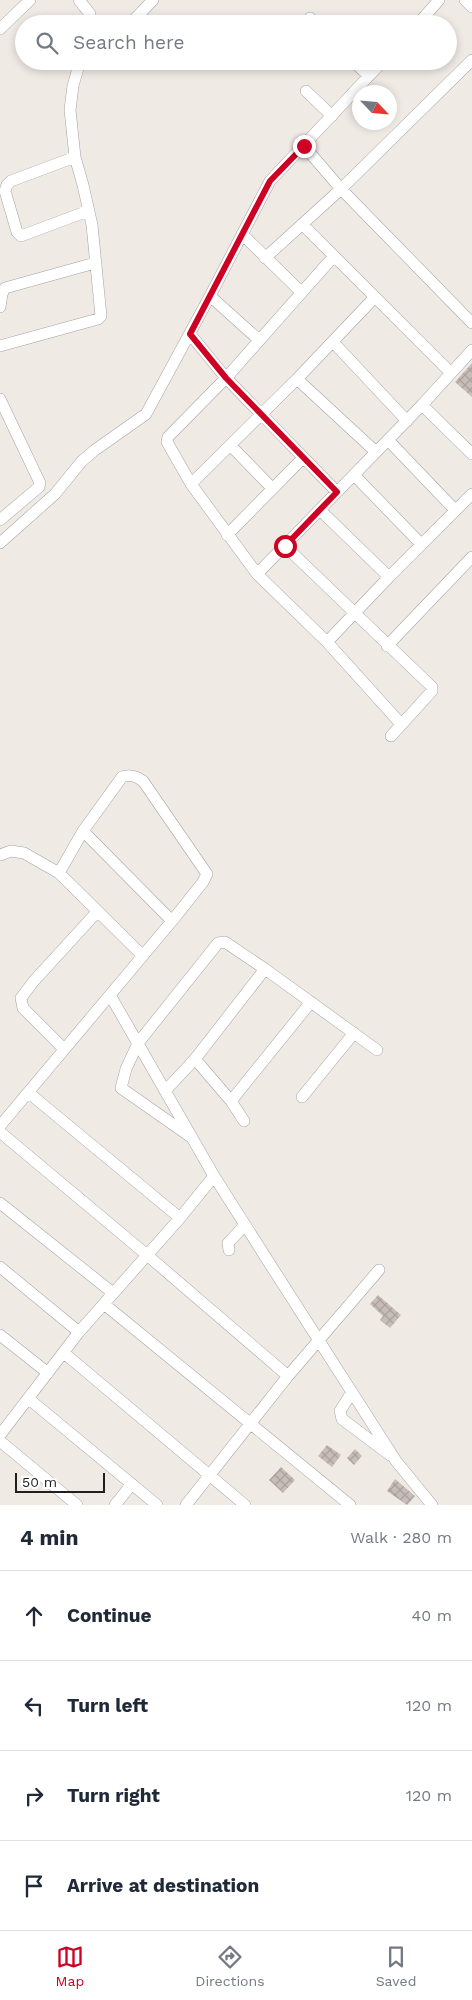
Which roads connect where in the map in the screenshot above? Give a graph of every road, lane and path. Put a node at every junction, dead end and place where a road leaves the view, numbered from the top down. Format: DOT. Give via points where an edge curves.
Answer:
graph roads {
  1 [pos="30,0"];
  2 [pos="78,0"];
  3 [pos="153,0"];
  4 [pos="439,0"];
  5 [pos="465,0"];
  6 [pos="472,7"];
  7 [pos="90,15"];
  8 [pos="139,15"];
  9 [pos="426,15"];
  10 [pos="0,29"];
  11 [pos="472,60"];
  12 [pos="77,70"];
  13 [pos="363,70"];
  14 [pos="375,70"];
  15 [pos="369,76"];
  16 [pos="306,91"];
  17 [pos="332,116"];
  18 [pos="304,146"];
  19 [pos="75,157"];
  20 [pos="341,189"];
  21 [pos="88,211"];
  22 [pos="302,224"];
  23 [pos="242,234"];
  24 [pos="334,256"];
  25 [pos="265,258"];
  26 [pos="95,263"];
  27 [pos="301,292"];
  28 [pos="210,296"];
  29 [pos="375,297"];
  30 [pos="0,307"];
  31 [pos="472,323"];
  32 [pos="190,334"];
  33 [pos="258,340"];
  34 [pos="333,342"];
  35 [pos="0,346"];
  36 [pos="472,350"];
  37 [pos="451,373"];
  38 [pos="226,378"];
  39 [pos="297,379"];
  40 [pos="0,399"];
  41 [pos="422,405"];
  42 [pos="261,415"];
  43 [pos="407,421"];
  44 [pos="388,440"];
  45 [pos="230,445"];
  46 [pos="376,452"];
  47 [pos="472,454"];
  48 [pos="303,458"];
  49 [pos="354,475"];
  50 [pos="191,484"];
  51 [pos="272,488"];
  52 [pos="337,492"];
  53 [pos="472,494"];
  54 [pos="0,503"];
  55 [pos="320,510"];
  56 [pos="455,510"];
  57 [pos="3,517"];
  58 [pos="18,527"];
  59 [pos="227,535"];
  60 [pos="0,544"];
  61 [pos="421,544"];
  62 [pos="285,546"];
  63 [pos="472,557"];
  64 [pos="257,574"];
  65 [pos="389,577"];
  66 [pos="355,613"];
  67 [pos="327,642"];
  68 [pos="387,646"];
  69 [pos="400,724"];
  70 [pos="391,736"];
  71 [pos="83,831"];
  72 [pos="0,855"];
  73 [pos="58,873"];
  74 [pos="97,912"];
  75 [pos="172,921"];
  76 [pos="142,956"];
  77 [pos="265,969"];
  78 [pos="110,995"];
  79 [pos="310,1002"];
  80 [pos="354,1033"];
  81 [pos="138,1043"];
  82 [pos="64,1049"];
  83 [pos="377,1050"];
  84 [pos="195,1059"];
  85 [pos="165,1091"];
  86 [pos="29,1093"];
  87 [pos="302,1097"];
  88 [pos="231,1101"];
  89 [pos="244,1121"];
  90 [pos="0,1126"];
  91 [pos="0,1132"];
  92 [pos="194,1140"];
  93 [pos="214,1176"];
  94 [pos="0,1203"];
  95 [pos="180,1218"];
  96 [pos="245,1225"];
  97 [pos="229,1250"];
  98 [pos="147,1254"];
  99 [pos="0,1266"];
  100 [pos="379,1270"];
  101 [pos="113,1293"];
  102 [pos="104,1304"];
  103 [pos="79,1332"];
  104 [pos="0,1335"];
  105 [pos="320,1340"];
  106 [pos="64,1353"];
  107 [pos="48,1373"];
  108 [pos="288,1376"];
  109 [pos="352,1392"];
  110 [pos="29,1399"];
  111 [pos="251,1425"];
  112 [pos="0,1435"];
  113 [pos="0,1441"];
  114 [pos="396,1461"];
  115 [pos="210,1476"];
  116 [pos="132,1484"];
  117 [pos="77,1505"];
  118 [pos="115,1505"];
  119 [pos="157,1505"];
  120 [pos="186,1505"];
  121 [pos="246,1505"];
  122 [pos="350,1505"];
  123 [pos="432,1505"];
  1 -- 10 [label="street"];
  2 -- 7 [label="street"];
  3 -- 8 [label="street"];
  4 -- 9 [label="street"];
  5 -- 6 [label="street"];
  11 -- 20 [label="street"];
  12 -- 19 [label="street" via="70,110"];
  13 -- 15 [label="street"];
  14 -- 15 [label="street"];
  15 -- 17 [label="street"];
  16 -- 17 [label="street"];
  17 -- 18 [label="street"];
  18 -- 20 [label="street"];
  18 -- 23 [label="street" via="270,181"];
  19 -- 21 [label="street"];
  19 -- 21 [label="street" via="11,181 5,191 21,236"];
  20 -- 22 [label="street"];
  20 -- 31 [label="street"];
  21 -- 26 [label="street"];
  22 -- 24 [label="street"];
  22 -- 25 [label="street"];
  23 -- 25 [label="street"];
  23 -- 28 [label="street"];
  24 -- 27 [label="street"];
  24 -- 29 [label="street"];
  25 -- 27 [label="street"];
  26 -- 30 [label="street" via="5,288"];
  26 -- 35 [label="street" via="100,318"];
  27 -- 33 [label="street"];
  28 -- 32 [label="street"];
  28 -- 33 [label="street"];
  29 -- 34 [label="street"];
  29 -- 37 [label="street"];
  32 -- 38 [label="street"];
  32 -- 58 [label="street" via="146,414 82,461 55,494"];
  33 -- 38 [label="street"];
  34 -- 39 [label="street"];
  34 -- 43 [label="street"];
  36 -- 37 [label="street"];
  37 -- 41 [label="street"];
  38 -- 42 [label="street"];
  38 -- 50 [label="street" via="167,439"];
  39 -- 42 [label="street"];
  39 -- 46 [label="street"];
  40 -- 57 [label="street" via="40,483"];
  41 -- 43 [label="street"];
  41 -- 47 [label="street"];
  42 -- 45 [label="street"];
  42 -- 48 [label="street"];
  43 -- 44 [label="street"];
  44 -- 46 [label="street"];
  44 -- 56 [label="street"];
  45 -- 50 [label="street"];
  45 -- 51 [label="street"];
  46 -- 49 [label="street"];
  48 -- 51 [label="street"];
  48 -- 52 [label="street"];
  49 -- 52 [label="street"];
  49 -- 61 [label="street"];
  50 -- 59 [label="street"];
  51 -- 59 [label="street"];
  52 -- 55 [label="street"];
  53 -- 56 [label="street"];
  54 -- 57 [label="street"];
  55 -- 62 [label="street"];
  55 -- 65 [label="street"];
  56 -- 61 [label="street"];
  57 -- 58 [label="street"];
  58 -- 60 [label="street"];
  59 -- 64 [label="street"];
  61 -- 65 [label="street"];
  62 -- 64 [label="street"];
  62 -- 66 [label="street"];
  63 -- 68 [label="street"];
  64 -- 67 [label="street"];
  65 -- 66 [label="street"];
  66 -- 67 [label="street"];
  66 -- 68 [label="street"];
  67 -- 69 [label="street"];
  68 -- 69 [label="street" via="432,687 432,691"];
  69 -- 70 [label="street"];
  71 -- 73 [label="street"];
  71 -- 75 [label="street"];
  71 -- 75 [label="street" via="122,777 132,775 143,781 206,874"];
  72 -- 73 [label="street" via="11,851 24,853"];
  73 -- 74 [label="street"];
  74 -- 76 [label="street"];
  74 -- 82 [label="street" via="21,998 23,1008"];
  75 -- 76 [label="street"];
  76 -- 78 [label="street"];
  77 -- 79 [label="street"];
  77 -- 81 [label="street" via="225,942 218,942"];
  77 -- 84 [label="street"];
  78 -- 81 [label="street"];
  78 -- 82 [label="street"];
  79 -- 80 [label="street"];
  79 -- 88 [label="street"];
  80 -- 83 [label="street"];
  80 -- 87 [label="street"];
  81 -- 85 [label="street"];
  81 -- 92 [label="street" via="121,1088"];
  82 -- 86 [label="street"];
  84 -- 85 [label="street"];
  84 -- 88 [label="street"];
  85 -- 92 [label="street"];
  86 -- 90 [label="street"];
  86 -- 95 [label="street"];
  88 -- 89 [label="street"];
  91 -- 98 [label="street"];
  92 -- 93 [label="street"];
  93 -- 95 [label="street"];
  93 -- 96 [label="street"];
  94 -- 101 [label="street"];
  95 -- 98 [label="street"];
  96 -- 97 [label="street" via="228,1243"];
  96 -- 105 [label="street"];
  98 -- 101 [label="street"];
  98 -- 108 [label="street"];
  99 -- 103 [label="street"];
  100 -- 105 [label="street"];
  101 -- 102 [label="street"];
  102 -- 103 [label="street"];
  102 -- 111 [label="street"];
  103 -- 106 [label="street"];
  104 -- 107 [label="street"];
  105 -- 108 [label="street"];
  105 -- 109 [label="street"];
  106 -- 107 [label="street"];
  106 -- 115 [label="street"];
  107 -- 110 [label="street"];
  108 -- 111 [label="street"];
  109 -- 114 [label="street"];
  109 -- 114 [label="street" via="340,1411 342,1418"];
  110 -- 112 [label="street"];
  110 -- 116 [label="street"];
  111 -- 115 [label="street"];
  111 -- 122 [label="street"];
  113 -- 117 [label="street"];
  114 -- 123 [label="street"];
  115 -- 120 [label="street"];
  115 -- 121 [label="street"];
  116 -- 118 [label="street"];
  116 -- 119 [label="street"];
}
